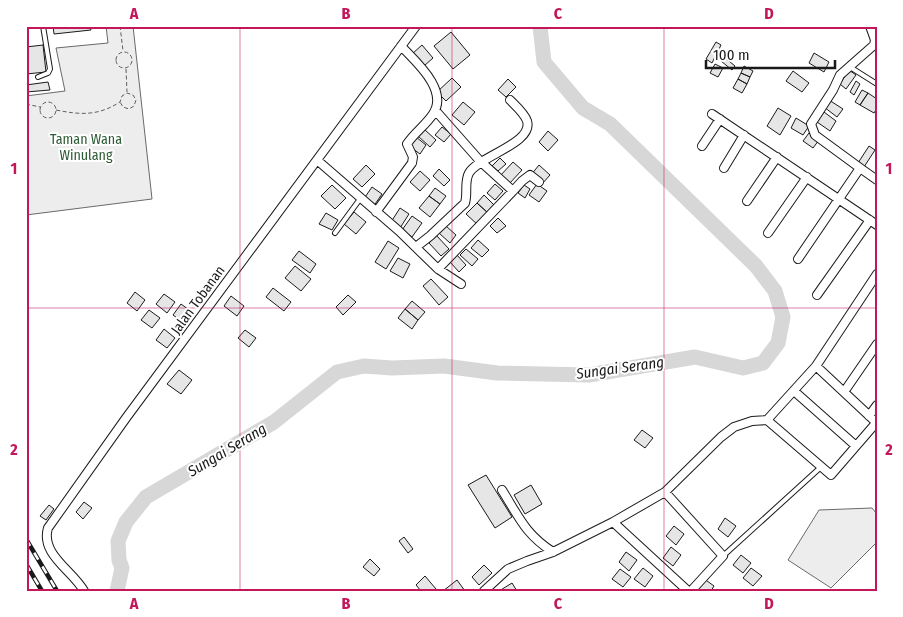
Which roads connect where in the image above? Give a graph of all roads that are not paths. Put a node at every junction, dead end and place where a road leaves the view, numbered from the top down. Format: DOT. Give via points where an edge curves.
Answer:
graph roads {
  1 [pos="43,26"];
  2 [pos="416,26"];
  3 [pos="870,26"];
  4 [pos="401,46"];
  5 [pos="850,67"];
  6 [pos="38,77"];
  7 [pos="877,84"];
  8 [pos="510,100"];
  9 [pos="435,110"];
  10 [pos="712,114"];
  11 [pos="720,119"];
  12 [pos="744,135"];
  13 [pos="702,146"];
  14 [pos="777,157"];
  15 [pos="317,160"];
  16 [pos="480,161"];
  17 [pos="724,168"];
  18 [pos="860,168"];
  19 [pos="807,177"];
  20 [pos="877,180"];
  21 [pos="539,182"];
  22 [pos="513,191"];
  23 [pos="839,198"];
  24 [pos="360,199"];
  25 [pos="747,201"];
  26 [pos="376,212"];
  27 [pos="873,222"];
  28 [pos="335,233"];
  29 [pos="768,233"];
  30 [pos="416,247"];
  31 [pos="798,258"];
  32 [pos="438,269"];
  33 [pos="877,274"];
  34 [pos="461,284"];
  35 [pos="818,295"];
  36 [pos="877,344"];
  37 [pos="816,366"];
  38 [pos="794,391"];
  39 [pos="844,392"];
  40 [pos="877,405"];
  41 [pos="870,416"];
  42 [pos="767,420"];
  43 [pos="876,423"];
  44 [pos="856,446"];
  45 [pos="821,467"];
  46 [pos="502,490"];
  47 [pos="665,492"];
  48 [pos="613,522"];
  49 [pos="553,552"];
  50 [pos="724,556"];
  51 [pos="84,591"];
  52 [pos="484,591"];
  53 [pos="689,591"];
  1 -- 6 [label="lane" via="50,69"];
  2 -- 4 [label="street, Jalan Tobanan"];
  3 -- 5 [label="street" via="875,37 874,45"];
  4 -- 9 [label="street" via="432,81"];
  4 -- 15 [label="street, Jalan Tobanan"];
  5 -- 7 [label="lane"];
  5 -- 18 [label="street" via="840,75 811,124 815,135"];
  8 -- 16 [label="street" via="526,119 527,130 514,144"];
  9 -- 16 [label="street"];
  9 -- 26 [label="street" via="407,144 412,163"];
  10 -- 11 [label="street"];
  11 -- 12 [label="street"];
  11 -- 13 [label="street"];
  12 -- 14 [label="street"];
  12 -- 17 [label="street"];
  14 -- 19 [label="street"];
  14 -- 25 [label="street"];
  15 -- 24 [label="street"];
  15 -- 51 [label="street, Jalan Tobanan" via="48,528 45,537 48,548"];
  16 -- 22 [label="street"];
  16 -- 30 [label="street" via="467,178 465,203"];
  18 -- 20 [label="street"];
  18 -- 23 [label="street"];
  19 -- 23 [label="street"];
  19 -- 29 [label="street"];
  21 -- 22 [label="street" via="530,175"];
  22 -- 32 [label="street"];
  23 -- 27 [label="street"];
  23 -- 31 [label="street"];
  24 -- 26 [label="street"];
  24 -- 28 [label="lane"];
  26 -- 30 [label="street"];
  27 -- 35 [label="street"];
  30 -- 32 [label="street"];
  32 -- 34 [label="street"];
  33 -- 37 [label="street"];
  36 -- 39 [label="street"];
  37 -- 38 [label="street"];
  37 -- 39 [label="street"];
  38 -- 42 [label="street"];
  38 -- 44 [label="street"];
  39 -- 41 [label="street"];
  40 -- 41 [label="street"];
  41 -- 43 [label="street"];
  42 -- 45 [label="street"];
  42 -- 47 [label="street" via="744,423 727,432"];
  43 -- 44 [label="street"];
  44 -- 45 [label="street" via="832,474"];
  45 -- 50 [label="lane"];
  46 -- 49 [label="street" via="528,532"];
  47 -- 48 [label="street"];
  47 -- 50 [label="street"];
  48 -- 49 [label="street"];
  48 -- 53 [label="street"];
  49 -- 52 [label="street" via="508,569"];
  50 -- 53 [label="street"];
}
